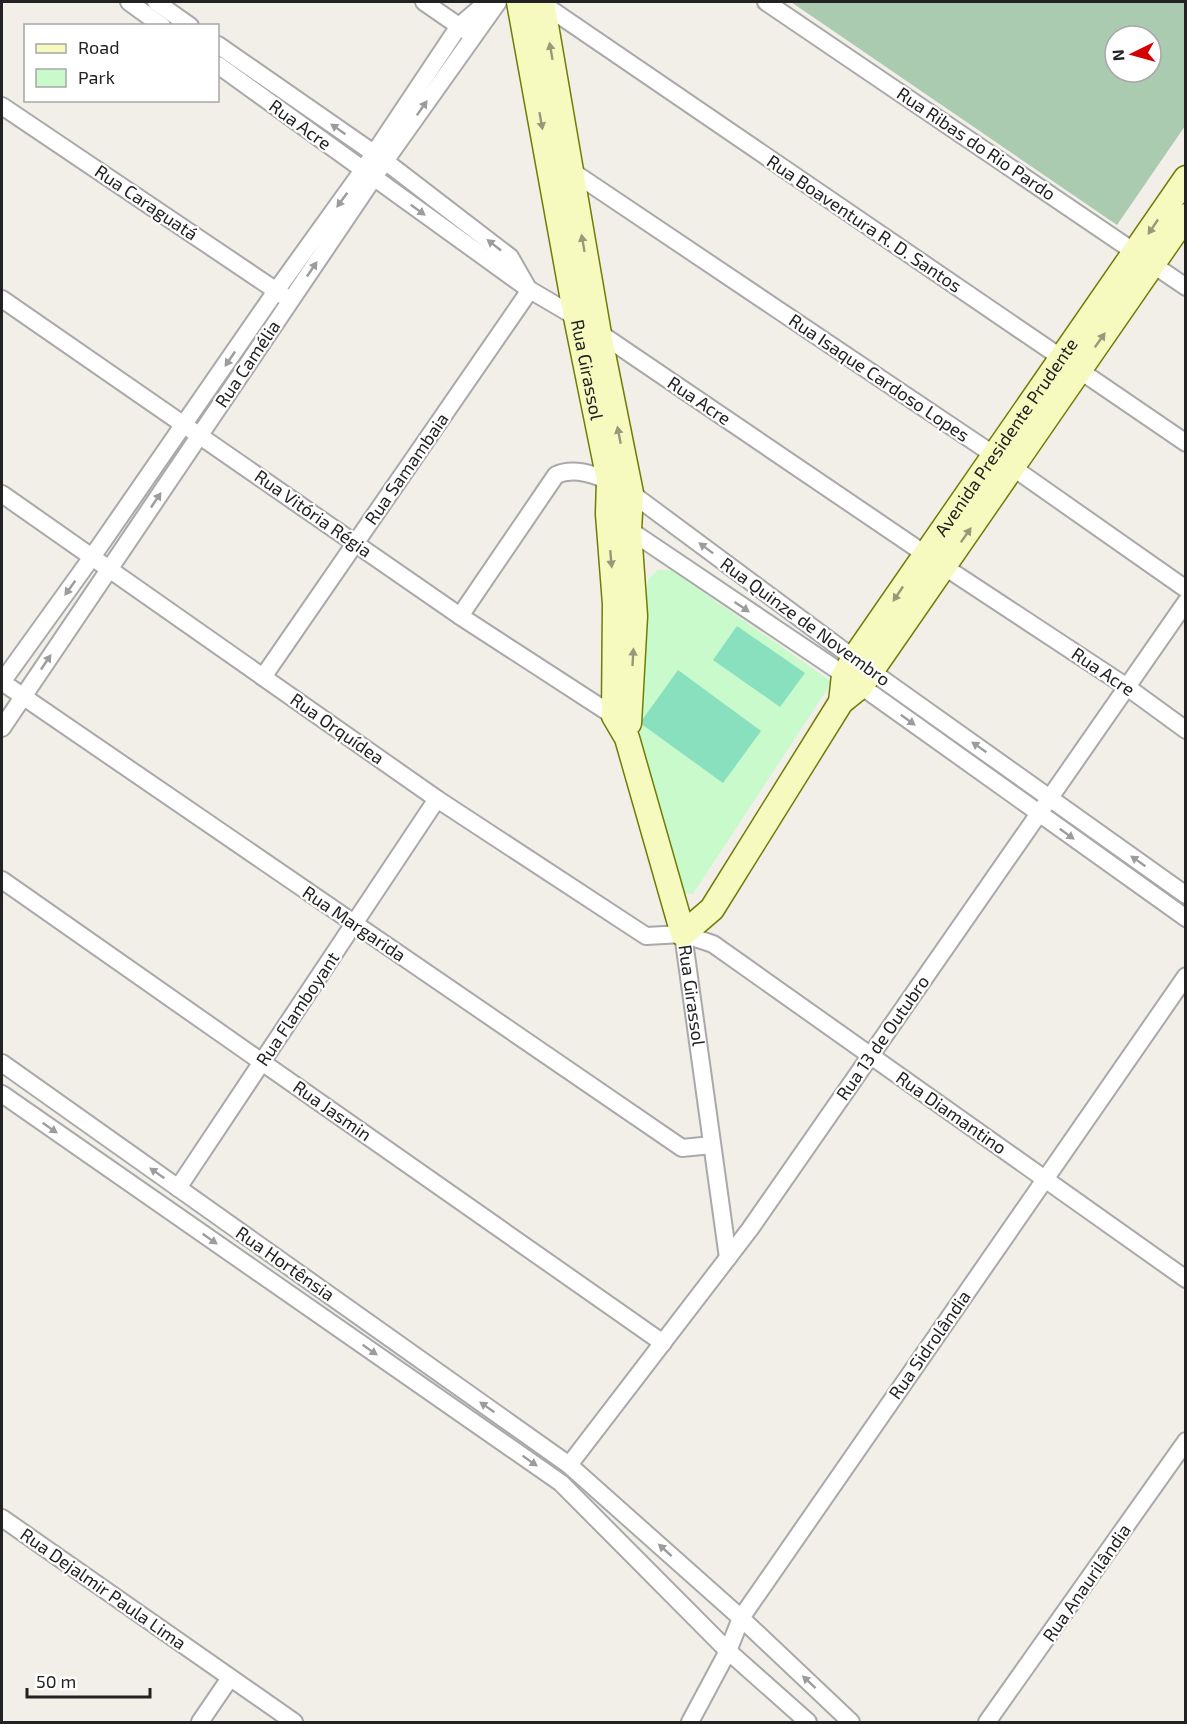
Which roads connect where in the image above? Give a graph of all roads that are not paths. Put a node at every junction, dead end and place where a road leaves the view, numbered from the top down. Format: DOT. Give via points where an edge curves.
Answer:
graph roads {
  1 [pos="129,2"];
  2 [pos="156,2"];
  3 [pos="424,2"];
  4 [pos="488,2"];
  5 [pos="498,2"];
  6 [pos="535,2"];
  7 [pos="766,2"];
  8 [pos="159,24"];
  9 [pos="187,24"];
  10 [pos="465,31"];
  11 [pos="219,46"];
  12 [pos="219,66"];
  13 [pos="2,105"];
  14 [pos="380,157"];
  15 [pos="570,170"];
  16 [pos="369,174"];
  17 [pos="1185,178"];
  18 [pos="1185,216"];
  19 [pos="1144,259"];
  20 [pos="1185,287"];
  21 [pos="530,290"];
  22 [pos="276,291"];
  23 [pos="2,299"];
  24 [pos="291,301"];
  25 [pos="576,317"];
  26 [pos="599,334"];
  27 [pos="1070,364"];
  28 [pos="185,425"];
  29 [pos="200,435"];
  30 [pos="1185,443"];
  31 [pos="1003,461"];
  32 [pos="609,480"];
  33 [pos="631,492"];
  34 [pos="2,494"];
  35 [pos="608,514"];
  36 [pos="629,531"];
  37 [pos="355,543"];
  38 [pos="92,557"];
  39 [pos="934,561"];
  40 [pos="109,569"];
  41 [pos="1185,589"];
  42 [pos="1185,602"];
  43 [pos="460,616"];
  44 [pos="857,672"];
  45 [pos="263,677"];
  46 [pos="2,682"];
  47 [pos="1126,687"];
  48 [pos="22,697"];
  49 [pos="623,723"];
  50 [pos="2,728"];
  51 [pos="1185,730"];
  52 [pos="1049,798"];
  53 [pos="437,800"];
  54 [pos="1039,813"];
  55 [pos="2,880"];
  56 [pos="1185,894"];
  57 [pos="1185,918"];
  58 [pos="354,923"];
  59 [pos="683,934"];
  60 [pos="1185,976"];
  61 [pos="870,1056"];
  62 [pos="262,1062"];
  63 [pos="2,1063"];
  64 [pos="2,1094"];
  65 [pos="712,1145"];
  66 [pos="1046,1179"];
  67 [pos="178,1188"];
  68 [pos="728,1258"];
  69 [pos="1185,1279"];
  70 [pos="663,1343"];
  71 [pos="1185,1441"];
  72 [pos="569,1465"];
  73 [pos="2,1518"];
  74 [pos="741,1618"];
  75 [pos="728,1651"];
  76 [pos="230,1678"];
  77 [pos="200,1722"];
  78 [pos="294,1722"];
  79 [pos="690,1722"];
  80 [pos="808,1722"];
  81 [pos="851,1722"];
  82 [pos="987,1722"];
  1 -- 8 [label="street"];
  2 -- 9 [label="street"];
  3 -- 10 [label="street"];
  4 -- 10 [label="street"];
  5 -- 10 [label="street"];
  15 -- 6 [label="street, Rua Girassol, one-way"];
  6 -- 25 [label="street, Rua Girassol, one-way"];
  6 -- 27 [label="street, Rua Boaventura R. D. Santos"];
  7 -- 19 [label="street, Rua Ribas do Rio Pardo"];
  10 -- 14 [label="street"];
  14 -- 11 [label="street, one-way"];
  12 -- 16 [label="street, Rua Acre"];
  13 -- 22 [label="street, Rua Caraguatá"];
  14 -- 16 [label="street"];
  21 -- 14 [label="street, one-way" via="510,256"];
  26 -- 15 [label="street, Rua Girassol, one-way"];
  15 -- 31 [label="street, Rua Isaque Cardoso Lopes"];
  16 -- 21 [label="street, Rua Acre, one-way"];
  16 -- 22 [label="street, one-way"];
  24 -- 16 [label="street, Rua Camélia, one-way"];
  17 -- 19 [label="street, Avenida Presidente Prudente, one-way"];
  18 -- 19 [label="street, Avenida Presidente Prudente"];
  19 -- 20 [label="street, Rua Ribas do Rio Pardo"];
  19 -- 27 [label="street, Avenida Presidente Prudente"];
  21 -- 25 [label="street, Rua Acre"];
  21 -- 37 [label="street, Rua Samambaia"];
  22 -- 24 [label="street, Rua Caraguatá"];
  22 -- 28 [label="street, one-way"];
  23 -- 28 [label="street, Rua Vitória Régia"];
  24 -- 29 [label="street, Rua Camélia"];
  25 -- 26 [label="street, Rua Acre"];
  25 -- 32 [label="street, Rua Girassol"];
  33 -- 26 [label="street, Rua Girassol, one-way"];
  26 -- 39 [label="street, Rua Acre"];
  27 -- 30 [label="street, Rua Boaventura R. D. Santos"];
  27 -- 31 [label="street, Avenida Presidente Prudente"];
  28 -- 29 [label="street, Rua Vitória Régia"];
  28 -- 38 [label="street"];
  29 -- 37 [label="street, Rua Vitória Régia"];
  40 -- 29 [label="street, Rua Camélia, one-way"];
  31 -- 39 [label="street, Avenida Presidente Prudente"];
  31 -- 41 [label="street, Rua Isaque Cardoso Lopes"];
  32 -- 33 [label="street, Rua Quinze de Novembro"];
  32 -- 35 [label="street, Rua Girassol"];
  32 -- 43 [label="street, Rua Quinze de Novembro" via="565,471 556,475"];
  33 -- 36 [label="street, Rua Girassol"];
  44 -- 33 [label="street, Rua Quinze de Novembro, one-way"];
  34 -- 38 [label="street, Rua Orquídea"];
  35 -- 36 [label="street, Rua Quinze de Novembro"];
  35 -- 49 [label="street, Rua Girassol, one-way"];
  36 -- 44 [label="street, Rua Quinze de Novembro, one-way"];
  49 -- 36 [label="street, Rua Girassol, one-way" via="635,616"];
  37 -- 43 [label="street, Rua Vitória Régia"];
  37 -- 45 [label="street, Rua Samambaia"];
  38 -- 40 [label="street, Rua Orquídea"];
  38 -- 46 [label="street, one-way"];
  39 -- 44 [label="street, Avenida Presidente Prudente"];
  39 -- 47 [label="street, Rua Acre"];
  40 -- 45 [label="street, Rua Orquídea"];
  48 -- 40 [label="street, Rua Camélia, one-way"];
  42 -- 47 [label="street, Rua 13 de Outubro"];
  43 -- 49 [label="street, Rua Vitória Régia"];
  52 -- 44 [label="street, Rua Quinze de Novembro, one-way"];
  44 -- 54 [label="street, Rua Quinze de Novembro, one-way"];
  44 -- 59 [label="street, Avenida Presidente Prudente" via="712,909"];
  45 -- 53 [label="street, Rua Orquídea"];
  46 -- 48 [label="street, Rua Margarida"];
  47 -- 51 [label="street, Rua Acre"];
  47 -- 52 [label="street, Rua 13 de Outubro"];
  48 -- 50 [label="street, Rua Camélia"];
  48 -- 58 [label="street, Rua Margarida"];
  49 -- 59 [label="street, Rua Girassol"];
  52 -- 54 [label="street, Rua 13 de Outubro"];
  56 -- 52 [label="street, Rua Quinze de Novembro, one-way"];
  53 -- 58 [label="street, Rua Flamboyant"];
  53 -- 59 [label="street, Rua Orquídea" via="646,936"];
  54 -- 57 [label="street, Rua Quinze de Novembro, one-way"];
  54 -- 61 [label="street, Rua 13 de Outubro"];
  55 -- 62 [label="street, Rua Jasmin"];
  58 -- 62 [label="street, Rua Flamboyant"];
  58 -- 65 [label="street, Rua Margarida" via="682,1148"];
  59 -- 61 [label="street, Rua Diamantino" via="713,944"];
  59 -- 65 [label="street, Rua Girassol"];
  60 -- 66 [label="street, Rua Sidrolândia"];
  61 -- 66 [label="street, Rua Diamantino"];
  61 -- 68 [label="street, Rua 13 de Outubro"];
  62 -- 67 [label="street, Rua Flamboyant"];
  62 -- 70 [label="street, Rua Jasmin"];
  67 -- 63 [label="street, Rua Hortênsia, one-way"];
  64 -- 75 [label="street, one-way" via="561,1483"];
  65 -- 68 [label="street, Rua Girassol"];
  66 -- 69 [label="street, Rua Diamantino"];
  66 -- 74 [label="street, Rua Sidrolândia"];
  72 -- 67 [label="street, Rua Hortênsia, one-way"];
  68 -- 70 [label="street, Rua 13 de Outubro"];
  70 -- 72 [label="street, Rua 13 de Outubro"];
  71 -- 82 [label="street, Rua Anaurilândia"];
  74 -- 72 [label="street, Rua Hortênsia, one-way"];
  73 -- 76 [label="street, Rua Dejalmir Paula Lima"];
  74 -- 75 [label="street, Rua Sidrolândia"];
  81 -- 74 [label="street, Rua Hortênsia, one-way"];
  75 -- 79 [label="street, Rua Sidrolândia"];
  75 -- 80 [label="street"];
  76 -- 77 [label="street"];
  76 -- 78 [label="street, Rua Dejalmir Paula Lima"];
}
